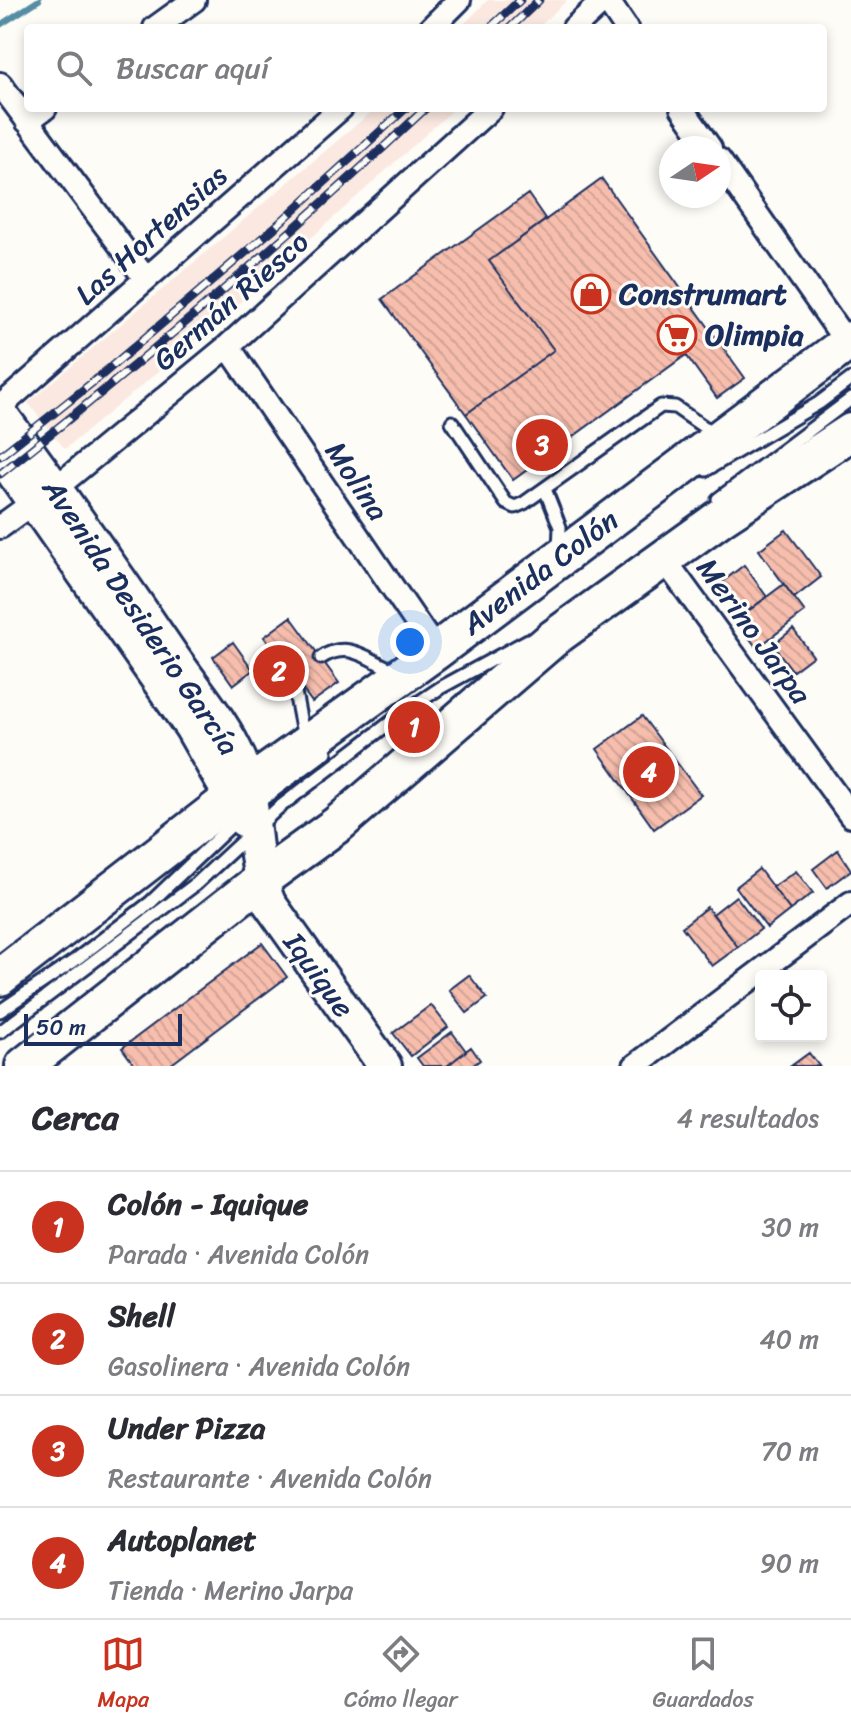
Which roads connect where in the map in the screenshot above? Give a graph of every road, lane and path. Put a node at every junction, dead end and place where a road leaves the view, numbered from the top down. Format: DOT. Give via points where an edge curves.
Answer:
graph roads {
  1 [pos="194,0"];
  2 [pos="459,0"];
  3 [pos="605,0"];
  4 [pos="161,24"];
  5 [pos="435,24"];
  6 [pos="578,24"];
  7 [pos="623,24"];
  8 [pos="0,84"];
  9 [pos="24,104"];
  10 [pos="336,112"];
  11 [pos="487,112"];
  12 [pos="685,112"];
  13 [pos="36,114"];
  14 [pos="702,136"];
  15 [pos="731,177"];
  16 [pos="145,278"];
  17 [pos="849,342"];
  18 [pos="228,346"];
  19 [pos="851,379"];
  20 [pos="851,399"];
  21 [pos="0,410"];
  22 [pos="452,422"];
  23 [pos="851,432"];
  24 [pos="721,437"];
  25 [pos="0,454"];
  26 [pos="694,478"];
  27 [pos="545,489"];
  28 [pos="44,495"];
  29 [pos="713,502"];
  30 [pos="0,527"];
  31 [pos="664,559"];
  32 [pos="555,561"];
  33 [pos="542,630"];
  34 [pos="436,651"];
  35 [pos="321,658"];
  36 [pos="403,675"];
  37 [pos="296,681"];
  38 [pos="321,745"];
  39 [pos="245,808"];
  40 [pos="851,816"];
  41 [pos="261,880"];
  42 [pos="851,903"];
  43 [pos="1,973"];
  44 [pos="0,1011"];
  45 [pos="0,1032"];
  46 [pos="24,1066"];
  47 [pos="385,1066"];
  48 [pos="635,1066"];
  1 -- 4 [label="street"];
  2 -- 5 [label="street"];
  3 -- 6 [label="street"];
  3 -- 7 [label="street"];
  8 -- 9 [label="street"];
  10 -- 16 [label="street, Las Hortensias"];
  11 -- 18 [label="street, Germán Riesco"];
  12 -- 14 [label="street"];
  13 -- 16 [label="street"];
  15 -- 17 [label="street"];
  16 -- 21 [label="street, Las Hortensias"];
  17 -- 24 [label="main road, Avenida Colón"];
  18 -- 28 [label="street, Germán Riesco"];
  18 -- 34 [label="street, Molina"];
  19 -- 26 [label="lane"];
  20 -- 29 [label="lane"];
  21 -- 28 [label="main road, Avenida Desiderio García"];
  22 -- 27 [label="lane" via="506,503 520,506"];
  23 -- 31 [label="main road, Avenida Colón"];
  24 -- 27 [label="lane" via="675,407 661,406"];
  24 -- 32 [label="main road, Avenida Colón"];
  25 -- 28 [label="main road, Avenida Desiderio García"];
  27 -- 32 [label="lane" via="560,527"];
  28 -- 30 [label="street, Germán Riesco"];
  28 -- 39 [label="main road, Avenida Desiderio García" via="147,641 229,740"];
  31 -- 40 [label="street, Merino Jarpa"];
  31 -- 41 [label="main road, Avenida Colón" via="532,655 377,792"];
  32 -- 34 [label="main road, Avenida Colón"];
  33 -- 39 [label="lane" via="404,712 288,800"];
  34 -- 36 [label="main road, Avenida Colón"];
  35 -- 36 [label="lane" via="348,649"];
  36 -- 38 [label="main road, Avenida Colón"];
  37 -- 38 [label="lane" via="295,692"];
  38 -- 39 [label="main road, Avenida Colón"];
  39 -- 41 [label="main road, Avenida Desiderio García"];
  39 -- 43 [label="main road, Avenida Colón"];
  39 -- 44 [label="lane" via="151,902"];
  39 -- 45 [label="lane" via="196,884"];
  41 -- 46 [label="main road, Avenida Colón"];
  41 -- 47 [label="main road, Iquique" via="281,922"];
  42 -- 48 [label="street"];
}
